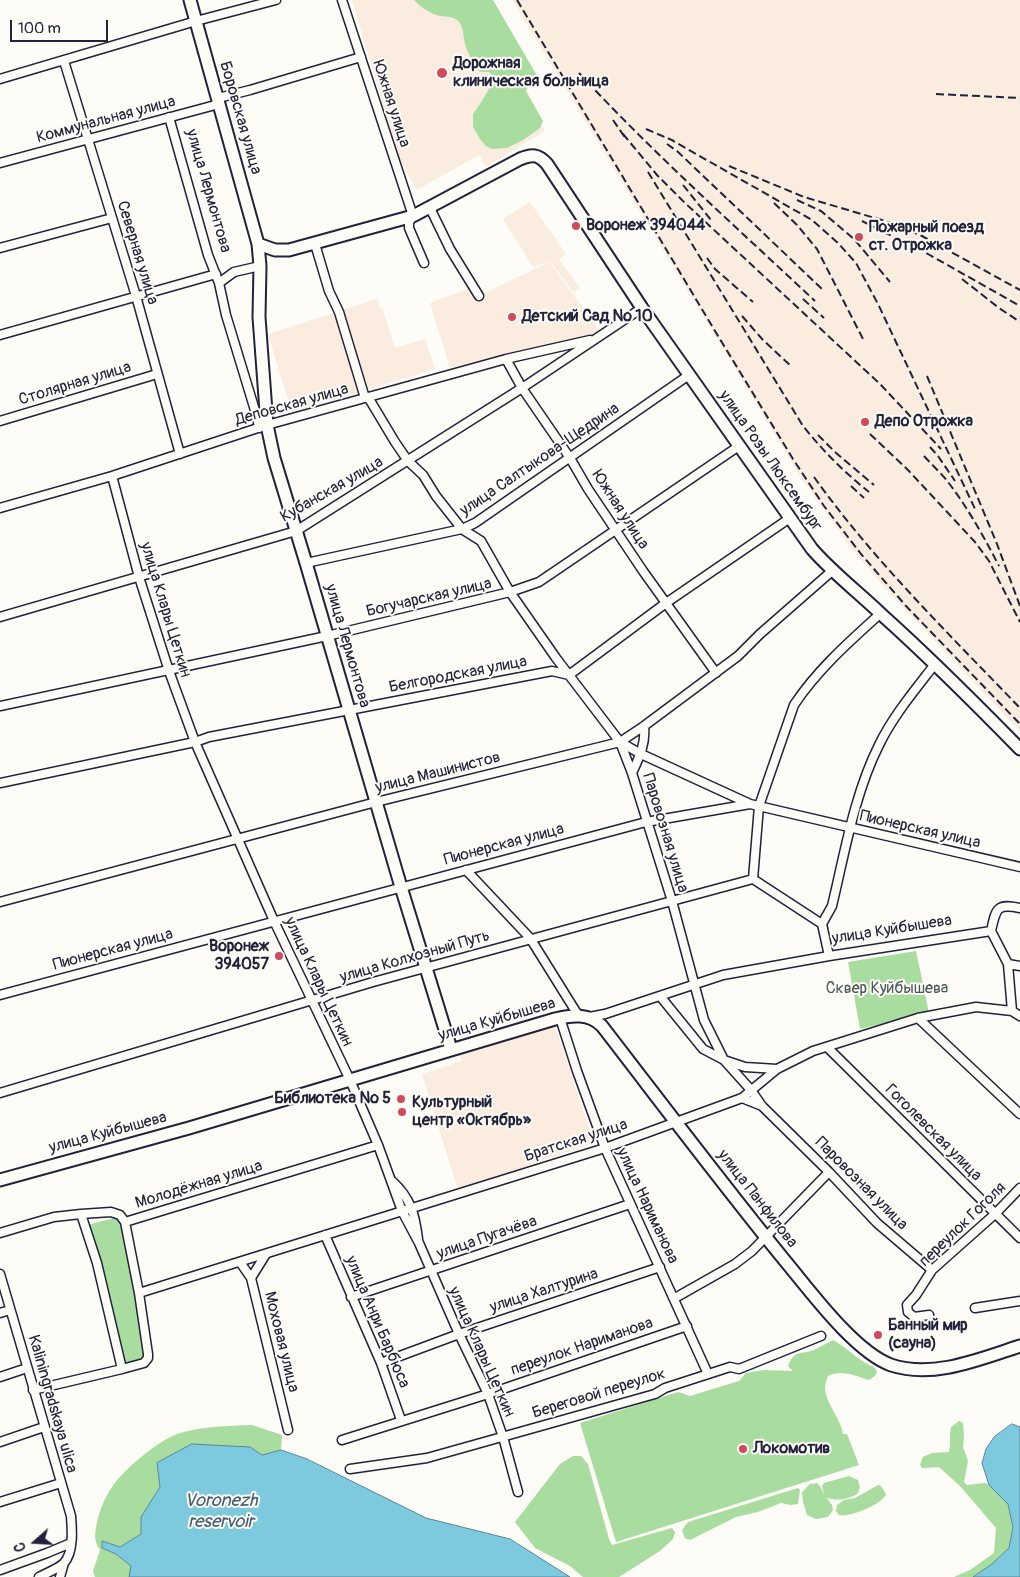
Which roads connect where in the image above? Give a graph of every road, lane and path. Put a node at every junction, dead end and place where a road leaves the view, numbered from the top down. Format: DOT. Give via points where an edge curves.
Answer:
graph roads {
  1 [pos="190,0"];
  2 [pos="276,0"];
  3 [pos="342,0"];
  4 [pos="196,21"];
  5 [pos="361,57"];
  6 [pos="64,61"];
  7 [pos="0,79"];
  8 [pos="218,101"];
  9 [pos="169,117"];
  10 [pos="89,138"];
  11 [pos="0,163"];
  12 [pos="430,208"];
  13 [pos="413,216"];
  14 [pos="112,218"];
  15 [pos="258,244"];
  16 [pos="315,244"];
  17 [pos="0,248"];
  18 [pos="424,263"];
  19 [pos="260,266"];
  20 [pos="216,274"];
  21 [pos="219,283"];
  22 [pos="136,296"];
  23 [pos="479,296"];
  24 [pos="642,308"];
  25 [pos="0,335"];
  26 [pos="595,339"];
  27 [pos="506,359"];
  28 [pos="158,374"];
  29 [pos="689,375"];
  30 [pos="522,388"];
  31 [pos="366,397"];
  32 [pos="0,421"];
  33 [pos="263,427"];
  34 [pos="739,446"];
  35 [pos="180,454"];
  36 [pos="570,458"];
  37 [pos="408,461"];
  38 [pos="112,476"];
  39 [pos="0,508"];
  40 [pos="790,518"];
  41 [pos="462,529"];
  42 [pos="616,529"];
  43 [pos="296,531"];
  44 [pos="306,563"];
  45 [pos="832,571"];
  46 [pos="139,577"];
  47 [pos="510,592"];
  48 [pos="666,603"];
  49 [pos="881,613"];
  50 [pos="0,617"];
  51 [pos="328,636"];
  52 [pos="556,658"];
  53 [pos="935,664"];
  54 [pos="169,670"];
  55 [pos="552,671"];
  56 [pos="716,673"];
  57 [pos="569,675"];
  58 [pos="0,706"];
  59 [pos="349,710"];
  60 [pos="644,726"];
  61 [pos="195,742"];
  62 [pos="620,742"];
  63 [pos="1020,749"];
  64 [pos="641,754"];
  65 [pos="632,774"];
  66 [pos="0,783"];
  67 [pos="376,802"];
  68 [pos="750,804"];
  69 [pos="759,806"];
  70 [pos="646,822"];
  71 [pos="851,828"];
  72 [pos="238,839"];
  73 [pos="1020,867"];
  74 [pos="466,870"];
  75 [pos="753,879"];
  76 [pos="401,887"];
  77 [pos="672,901"];
  78 [pos="0,902"];
  79 [pos="1020,908"];
  80 [pos="274,921"];
  81 [pos="822,924"];
  82 [pos="991,931"];
  83 [pos="530,938"];
  84 [pos="829,956"];
  85 [pos="1008,964"];
  86 [pos="1020,966"];
  87 [pos="426,968"];
  88 [pos="694,984"];
  89 [pos="0,995"];
  90 [pos="660,996"];
  91 [pos="311,1001"];
  92 [pos="1012,1011"];
  93 [pos="605,1014"];
  94 [pos="584,1016"];
  95 [pos="1020,1016"];
  96 [pos="560,1018"];
  97 [pos="918,1018"];
  98 [pos="602,1026"];
  99 [pos="827,1047"];
  100 [pos="451,1049"];
  101 [pos="724,1060"];
  102 [pos="777,1069"];
  103 [pos="350,1080"];
  104 [pos="751,1090"];
  105 [pos="0,1092"];
  106 [pos="742,1098"];
  107 [pos="762,1106"];
  108 [pos="1020,1114"];
  109 [pos="675,1121"];
  110 [pos="378,1145"];
  111 [pos="605,1148"];
  112 [pos="829,1172"];
  113 [pos="0,1180"];
  114 [pos="391,1181"];
  115 [pos="1020,1188"];
  116 [pos="630,1204"];
  117 [pos="412,1208"];
  118 [pos="402,1211"];
  119 [pos="81,1214"];
  120 [pos="995,1214"];
  121 [pos="125,1222"];
  122 [pos="0,1232"];
  123 [pos="325,1235"];
  124 [pos="765,1236"];
  125 [pos="1020,1238"];
  126 [pos="419,1244"];
  127 [pos="266,1254"];
  128 [pos="240,1262"];
  129 [pos="660,1267"];
  130 [pos="932,1270"];
  131 [pos="431,1272"];
  132 [pos="0,1274"];
  133 [pos="251,1278"];
  134 [pos="139,1293"];
  135 [pos="352,1297"];
  136 [pos="675,1298"];
  137 [pos="1020,1301"];
  138 [pos="975,1308"];
  139 [pos="10,1310"];
  140 [pos="0,1313"];
  141 [pos="929,1315"];
  142 [pos="687,1326"];
  143 [pos="459,1334"];
  144 [pos="821,1336"];
  145 [pos="1020,1346"];
  146 [pos="381,1363"];
  147 [pos="27,1368"];
  148 [pos="122,1368"];
  149 [pos="708,1374"];
  150 [pos="0,1377"];
  151 [pos="33,1390"];
  152 [pos="488,1394"];
  153 [pos="402,1420"];
  154 [pos="44,1427"];
  155 [pos="288,1430"];
  156 [pos="503,1437"];
  157 [pos="342,1440"];
  158 [pos="0,1442"];
  159 [pos="350,1469"];
  160 [pos="61,1484"];
  161 [pos="518,1492"];
  162 [pos="0,1502"];
  163 [pos="71,1543"];
  164 [pos="64,1563"];
  165 [pos="0,1570"];
  166 [pos="39,1577"];
  167 [pos="60,1577"];
  1 -- 4 [label="street, Боровская улица"];
  2 -- 4 [label="street"];
  3 -- 5 [label="street, Южная улица"];
  4 -- 6 [label="street"];
  4 -- 8 [label="street, Боровская улица"];
  5 -- 8 [label="street, Коммунальная улица"];
  5 -- 13 [label="street, Южная улица"];
  6 -- 7 [label="street"];
  6 -- 10 [label="street, Северная улица"];
  8 -- 9 [label="street, Коммунальная улица"];
  8 -- 15 [label="street, Боровская улица"];
  9 -- 10 [label="street, Коммунальная улица"];
  9 -- 20 [label="street, улица Лермонтова"];
  10 -- 11 [label="street, Коммунальная улица"];
  10 -- 14 [label="street, Северная улица"];
  12 -- 13 [label="street"];
  12 -- 23 [label="street"];
  12 -- 24 [label="street, улица Розы Люксембург" via="520,160 536,156 547,164"];
  13 -- 16 [label="street"];
  13 -- 18 [label="street, Южная улица" via="409,228"];
  14 -- 17 [label="street"];
  14 -- 22 [label="street, Северная улица"];
  15 -- 16 [label="street" via="282,251"];
  15 -- 19 [label="street, улица Лермонтова"];
  16 -- 31 [label="street, Паровозная улица"];
  19 -- 21 [label="street" via="234,272"];
  19 -- 33 [label="street, улица Лермонтова"];
  20 -- 21 [label="street, улица Лермонтова"];
  20 -- 22 [label="street"];
  21 -- 33 [label="street, улица Лермонтова" via="257,417"];
  22 -- 25 [label="street"];
  22 -- 28 [label="street, Северная улица"];
  24 -- 26 [label="street, Кубанская улица"];
  24 -- 29 [label="street, улица Розы Люксембург"];
  26 -- 27 [label="street, Деповская улица"];
  26 -- 30 [label="street, Кубанская улица"];
  27 -- 30 [label="street, Южная улица"];
  27 -- 31 [label="street, Деповская улица"];
  28 -- 32 [label="street, Столярная улица"];
  28 -- 35 [label="street, Северная улица"];
  29 -- 34 [label="street, улица Розы Люксембург"];
  29 -- 36 [label="street, улица Салтыкова-Щедрина"];
  30 -- 36 [label="street, Южная улица"];
  30 -- 37 [label="street, Кубанская улица"];
  31 -- 33 [label="street, Деповская улица"];
  31 -- 37 [label="street, Паровозная улица"];
  33 -- 35 [label="street, Деповская улица"];
  33 -- 43 [label="street, улица Лермонтова"];
  34 -- 40 [label="street, улица Розы Люксембург"];
  34 -- 42 [label="street, Богучарская улица"];
  35 -- 38 [label="street, Деповская улица"];
  36 -- 41 [label="street, улица Салтыкова-Щедрина"];
  36 -- 42 [label="street, Южная улица"];
  37 -- 41 [label="street, Паровозная улица" via="423,474"];
  37 -- 43 [label="street, Кубанская улица"];
  38 -- 39 [label="street, Деповская улица"];
  38 -- 46 [label="street, улица Клары Цеткин"];
  40 -- 45 [label="street, улица Розы Люксембург"];
  40 -- 48 [label="street"];
  41 -- 44 [label="street, улица Салтыкова-Щедрина"];
  41 -- 47 [label="street, Паровозная улица" via="481,541"];
  42 -- 47 [label="street, Богучарская улица" via="539,582"];
  42 -- 48 [label="street, Южная улица"];
  43 -- 44 [label="street, улица Лермонтова"];
  43 -- 46 [label="street, Кубанская улица"];
  44 -- 51 [label="street, улица Лермонтова"];
  45 -- 49 [label="street, улица Розы Люксембург"];
  45 -- 56 [label="street, улица Машинистов"];
  46 -- 50 [label="street, Кубанская улица"];
  46 -- 54 [label="street, улица Клары Цеткин"];
  47 -- 51 [label="street, Богучарская улица"];
  47 -- 52 [label="street, Паровозная улица"];
  48 -- 56 [label="street, Южная улица"];
  48 -- 57 [label="street"];
  49 -- 53 [label="street, улица Розы Люксембург"];
  49 -- 69 [label="street" via="820,671 794,705"];
  51 -- 54 [label="street, Богучарская улица"];
  51 -- 59 [label="street, улица Лермонтова"];
  52 -- 55 [label="street"];
  52 -- 57 [label="street, Паровозная улица"];
  53 -- 63 [label="street, улица Розы Люксембург"];
  53 -- 71 [label="street" via="879,745 863,782"];
  54 -- 58 [label="street, Богучарская улица"];
  54 -- 61 [label="street, улица Клары Цеткин"];
  55 -- 57 [label="street, Белгородская улица"];
  55 -- 59 [label="street, Белгородская улица"];
  56 -- 60 [label="street, улица Машинистов"];
  57 -- 62 [label="street, Паровозная улица"];
  59 -- 61 [label="street, Белгородская улица"];
  59 -- 67 [label="street, улица Лермонтова"];
  60 -- 62 [label="street, улица Машинистов"];
  60 -- 64 [label="street"];
  61 -- 66 [label="street, Белгородская улица"];
  61 -- 72 [label="street, улица Клары Цеткин"];
  62 -- 64 [label="street"];
  62 -- 65 [label="street, Паровозная улица"];
  62 -- 67 [label="street, улица Машинистов"];
  64 -- 65 [label="street"];
  64 -- 68 [label="street"];
  65 -- 70 [label="street, Паровозная улица"];
  67 -- 72 [label="street, улица Машинистов"];
  67 -- 76 [label="street, улица Лермонтова"];
  68 -- 69 [label="street, Пионерская улица"];
  68 -- 70 [label="street, Пионерская улица"];
  69 -- 71 [label="street, Пионерская улица"];
  69 -- 75 [label="street"];
  70 -- 74 [label="street, Пионерская улица"];
  70 -- 77 [label="street, Паровозная улица"];
  71 -- 73 [label="street, Пионерская улица"];
  71 -- 81 [label="street" via="832,906"];
  72 -- 78 [label="street, улица Машинистов"];
  72 -- 80 [label="street, улица Клары Цеткин"];
  74 -- 76 [label="street, Пионерская улица"];
  74 -- 83 [label="street, улица Панфилова"];
  75 -- 77 [label="street, улица Колхозный Путь"];
  75 -- 81 [label="street"];
  76 -- 80 [label="street, Пионерская улица"];
  76 -- 87 [label="street, улица Лермонтова"];
  77 -- 83 [label="street, улица Колхозный Путь"];
  77 -- 88 [label="street, Паровозная улица"];
  79 -- 82 [label="street" via="1001,907"];
  80 -- 89 [label="street, Пионерская улица"];
  80 -- 91 [label="street, улица Клары Цеткин"];
  81 -- 84 [label="street"];
  82 -- 84 [label="street, улица Куйбышева"];
  82 -- 85 [label="street"];
  83 -- 87 [label="street, улица Колхозный Путь"];
  83 -- 94 [label="street, улица Панфилова"];
  84 -- 88 [label="street, улица Куйбышева" via="723,974"];
  85 -- 86 [label="street"];
  85 -- 92 [label="street"];
  87 -- 91 [label="street, улица Колхозный Путь"];
  87 -- 100 [label="street, улица Лермонтова"];
  88 -- 90 [label="street, улица Куйбышева"];
  88 -- 101 [label="street, Паровозная улица" via="704,1020"];
  90 -- 93 [label="street, улица Куйбышева"];
  90 -- 101 [label="street" via="703,1049"];
  91 -- 103 [label="street, улица Клары Цеткин"];
  91 -- 105 [label="street, улица Колхозный Путь"];
  92 -- 95 [label="street"];
  92 -- 97 [label="street, Братская улица" via="976,1008"];
  93 -- 94 [label="street, улица Куйбышева"];
  93 -- 98 [label="street"];
  94 -- 96 [label="street, улица Куйбышева"];
  94 -- 98 [label="street, улица Панфилова"];
  96 -- 100 [label="street, улица Куйбышева"];
  96 -- 111 [label="street, улица Нариманова"];
  97 -- 99 [label="street, Братская улица"];
  97 -- 108 [label="street"];
  98 -- 109 [label="street, улица Панфилова"];
  99 -- 102 [label="street, Братская улица"];
  99 -- 120 [label="street, Гоголевская улица"];
  100 -- 103 [label="street, улица Куйбышева"];
  101 -- 102 [label="street" via="745,1067"];
  101 -- 104 [label="street, Паровозная улица"];
  102 -- 104 [label="street, Братская улица"];
  103 -- 110 [label="street, улица Клары Цеткин"];
  103 -- 113 [label="street, улица Куйбышева"];
  104 -- 106 [label="street, Братская улица"];
  104 -- 107 [label="street, Паровозная улица"];
  106 -- 107 [label="street"];
  106 -- 109 [label="street, Братская улица"];
  107 -- 112 [label="street, Паровозная улица"];
  109 -- 111 [label="street, Братская улица"];
  109 -- 124 [label="street, улица Панфилова"];
  110 -- 114 [label="street, улица Клары Цеткин"];
  110 -- 121 [label="street, Молодёжная улица"];
  111 -- 116 [label="street, улица Нариманова"];
  111 -- 117 [label="street, Братская улица"];
  112 -- 124 [label="street"];
  112 -- 130 [label="street, Паровозная улица" via="877,1223"];
  114 -- 117 [label="street" via="403,1191"];
  114 -- 118 [label="street, улица Клары Цеткин"];
  115 -- 120 [label="street, переулок Гоголя"];
  116 -- 129 [label="street, улица Нариманова"];
  116 -- 131 [label="street, улица Пугачёва"];
  117 -- 118 [label="street, Братская улица"];
  117 -- 126 [label="street"];
  118 -- 123 [label="street, Братская улица"];
  118 -- 126 [label="street, улица Клары Цеткин"];
  119 -- 121 [label="street, Молодёжная улица" via="111,1212 120,1215"];
  119 -- 122 [label="street, Молодёжная улица" via="54,1217"];
  119 -- 148 [label="street" via="97,1263"];
  120 -- 125 [label="street, Гоголевская улица"];
  120 -- 130 [label="street, переулок Гоголя"];
  121 -- 134 [label="street"];
  123 -- 127 [label="street, Братская улица"];
  123 -- 135 [label="street, улица Анри Барбюса"];
  124 -- 136 [label="street" via="735,1264"];
  124 -- 145 [label="street, улица Панфилова" via="826,1311 868,1352 890,1365 923,1370 966,1364"];
  126 -- 131 [label="street, улица Клары Цеткин"];
  127 -- 128 [label="street, Братская улица"];
  127 -- 133 [label="street"];
  128 -- 133 [label="street, Моховая улица"];
  128 -- 134 [label="street, Братская улица"];
  129 -- 136 [label="street, улица Нариманова"];
  129 -- 143 [label="street, улица Халтурина"];
  130 -- 141 [label="street, переулок Гоголя" via="907,1304 914,1317"];
  131 -- 135 [label="street, улица Пугачёва"];
  131 -- 143 [label="street, улица Клары Цеткин"];
  132 -- 139 [label="street, Kaliningradskaya ulica"];
  133 -- 155 [label="street, Моховая улица"];
  134 -- 148 [label="street" via="148,1358 144,1363"];
  135 -- 146 [label="street, улица Анри Барбюса"];
  136 -- 142 [label="street, улица Нариманова"];
  137 -- 138 [label="street"];
  139 -- 140 [label="street"];
  139 -- 147 [label="street, Kaliningradskaya ulica"];
  142 -- 149 [label="street, улица Нариманова"];
  142 -- 152 [label="street, переулок Нариманова"];
  143 -- 146 [label="street, улица Халтурина"];
  143 -- 152 [label="street, улица Клары Цеткин"];
  144 -- 149 [label="street, Береговой переулок" via="739,1369 730,1367"];
  146 -- 153 [label="street, улица Анри Барбюса"];
  147 -- 150 [label="street"];
  147 -- 151 [label="street, Kaliningradskaya ulica"];
  148 -- 151 [label="street"];
  149 -- 156 [label="street, Береговой переулок" via="659,1393"];
  151 -- 154 [label="street, Kaliningradskaya ulica"];
  152 -- 153 [label="street, переулок Нариманова"];
  152 -- 156 [label="street, улица Клары Цеткин"];
  153 -- 157 [label="street, переулок Нариманова"];
  154 -- 158 [label="street"];
  154 -- 160 [label="street, Kaliningradskaya ulica"];
  156 -- 159 [label="street, Береговой переулок" via="427,1458"];
  156 -- 161 [label="street, улица Клары Цеткин"];
  160 -- 162 [label="street"];
  160 -- 163 [label="street, Kaliningradskaya ulica" via="70,1516"];
  163 -- 164 [label="street"];
  163 -- 165 [label="street"];
  164 -- 166 [label="street"];
  164 -- 167 [label="street"];
}
